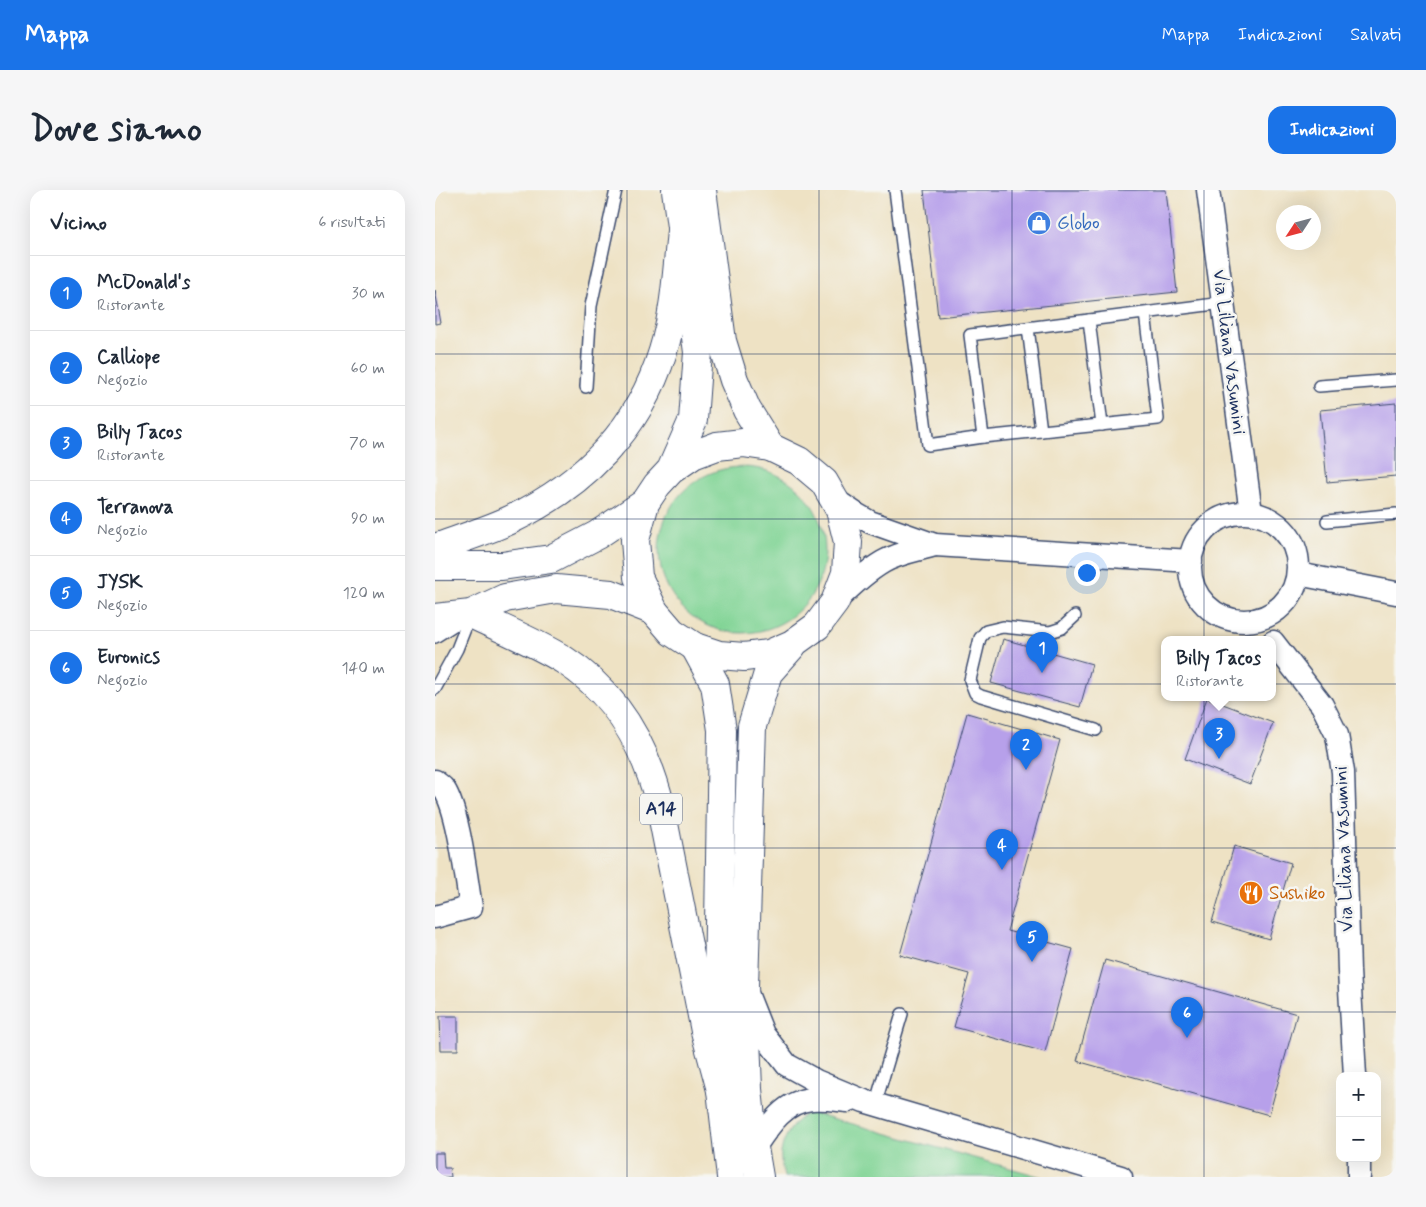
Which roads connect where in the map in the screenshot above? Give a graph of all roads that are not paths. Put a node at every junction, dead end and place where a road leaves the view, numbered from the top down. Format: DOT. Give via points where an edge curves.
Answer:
graph roads {
  1 [pos="616,190"];
  2 [pos="675,190"];
  3 [pos="702,190"];
  4 [pos="895,190"];
  5 [pos="1208,190"];
  6 [pos="681,231"];
  7 [pos="1223,304"];
  8 [pos="1145,313"];
  9 [pos="1089,320"];
  10 [pos="1028,328"];
  11 [pos="1396,380"];
  12 [pos="1319,386"];
  13 [pos="586,387"];
  14 [pos="1102,425"];
  15 [pos="1041,431"];
  16 [pos="983,437"];
  17 [pos="769,447"];
  18 [pos="671,470"];
  19 [pos="834,499"];
  20 [pos="645,503"];
  21 [pos="1251,513"];
  22 [pos="1396,514"];
  23 [pos="1327,521"];
  24 [pos="935,545"];
  25 [pos="435,548"];
  26 [pos="1191,561"];
  27 [pos="435,566"];
  28 [pos="1298,574"];
  29 [pos="1396,593"];
  30 [pos="835,602"];
  31 [pos="654,611"];
  32 [pos="471,614"];
  33 [pos="1075,616"];
  34 [pos="435,618"];
  35 [pos="1260,619"];
  36 [pos="1269,636"];
  37 [pos="435,637"];
  38 [pos="793,644"];
  39 [pos="1276,646"];
  40 [pos="695,647"];
  41 [pos="435,689"];
  42 [pos="1095,730"];
  43 [pos="435,782"];
  44 [pos="435,917"];
  45 [pos="744,986"];
  46 [pos="901,1014"];
  47 [pos="1355,1072"];
  48 [pos="721,1090"];
  49 [pos="870,1103"];
  50 [pos="754,1148"];
  51 [pos="1359,1162"];
  52 [pos="731,1177"];
  53 [pos="759,1177"];
  54 [pos="1121,1177"];
  55 [pos="1359,1177"];
  1 -- 13 [label="lane" via="591,306"];
  2 -- 6 [label="main road"];
  3 -- 17 [label="main road" via="722,341 733,380"];
  4 -- 16 [label="lane" via="928,445"];
  5 -- 7 [label="street, Via Liliana Vasumini"];
  6 -- 18 [label="main road" via="698,352 693,420"];
  6 -- 25 [label="main road" via="672,313 663,351 636,412 611,445 574,482 539,504 509,520"];
  7 -- 8 [label="lane"];
  7 -- 21 [label="street, Via Liliana Vasumini"];
  8 -- 9 [label="lane"];
  8 -- 14 [label="lane" via="1158,419"];
  9 -- 10 [label="lane"];
  9 -- 14 [label="lane"];
  10 -- 15 [label="lane"];
  10 -- 16 [label="lane" via="970,335"];
  11 -- 12 [label="lane"];
  14 -- 15 [label="lane"];
  15 -- 16 [label="lane"];
  17 -- 18 [label="main road" via="743,443 717,446 693,455"];
  17 -- 19 [label="main road" via="799,460 824,482"];
  18 -- 20 [label="main road"];
  19 -- 24 [label="street" via="870,522"];
  19 -- 30 [label="main road" via="848,542 846,573"];
  20 -- 27 [label="main road" via="597,535 551,559 503,566"];
  20 -- 31 [label="main road" via="635,540 638,577"];
  21 -- 26 [label="street" via="1233,514 1204,530"];
  21 -- 28 [label="street" via="1267,518 1281,528 1297,557"];
  22 -- 23 [label="lane"];
  24 -- 26 [label="street"];
  24 -- 30 [label="street" via="883,562"];
  26 -- 35 [label="street" via="1192,580 1199,597 1211,610 1226,618"];
  28 -- 29 [label="street"];
  28 -- 35 [label="street" via="1286,602"];
  30 -- 38 [label="main road" via="817,626"];
  31 -- 32 [label="main road" via="611,594 556,588 505,598"];
  31 -- 40 [label="main road" via="672,632"];
  32 -- 34 [label="main road"];
  32 -- 37 [label="lane"];
  32 -- 41 [label="lane" via="457,649"];
  32 -- 48 [label="main road, A14" via="565,660 613,704 645,755 660,804 705,1031"];
  33 -- 42 [label="lane" via="1062,628 1050,632 1003,627 986,631 980,638 970,680 975,693 981,696"];
  35 -- 36 [label="street, Via Liliana Vasumini"];
  38 -- 40 [label="main road" via="769,654 744,657 719,655"];
  38 -- 45 [label="main road" via="768,673 752,726"];
  39 -- 47 [label="street, Via Liliana Vasumini" via="1322,706 1337,736 1343,772"];
  40 -- 48 [label="main road" via="715,684 722,730 718,990"];
  43 -- 44 [label="street" via="443,789 458,830 471,907"];
  45 -- 49 [label="street" via="763,1034 787,1065"];
  45 -- 50 [label="main road"];
  46 -- 49 [label="lane"];
  48 -- 52 [label="main road"];
  49 -- 50 [label="street" via="812,1099 792,1104 773,1120"];
  49 -- 54 [label="street"];
  50 -- 53 [label="main road"];
  51 -- 55 [label="street"];
}
